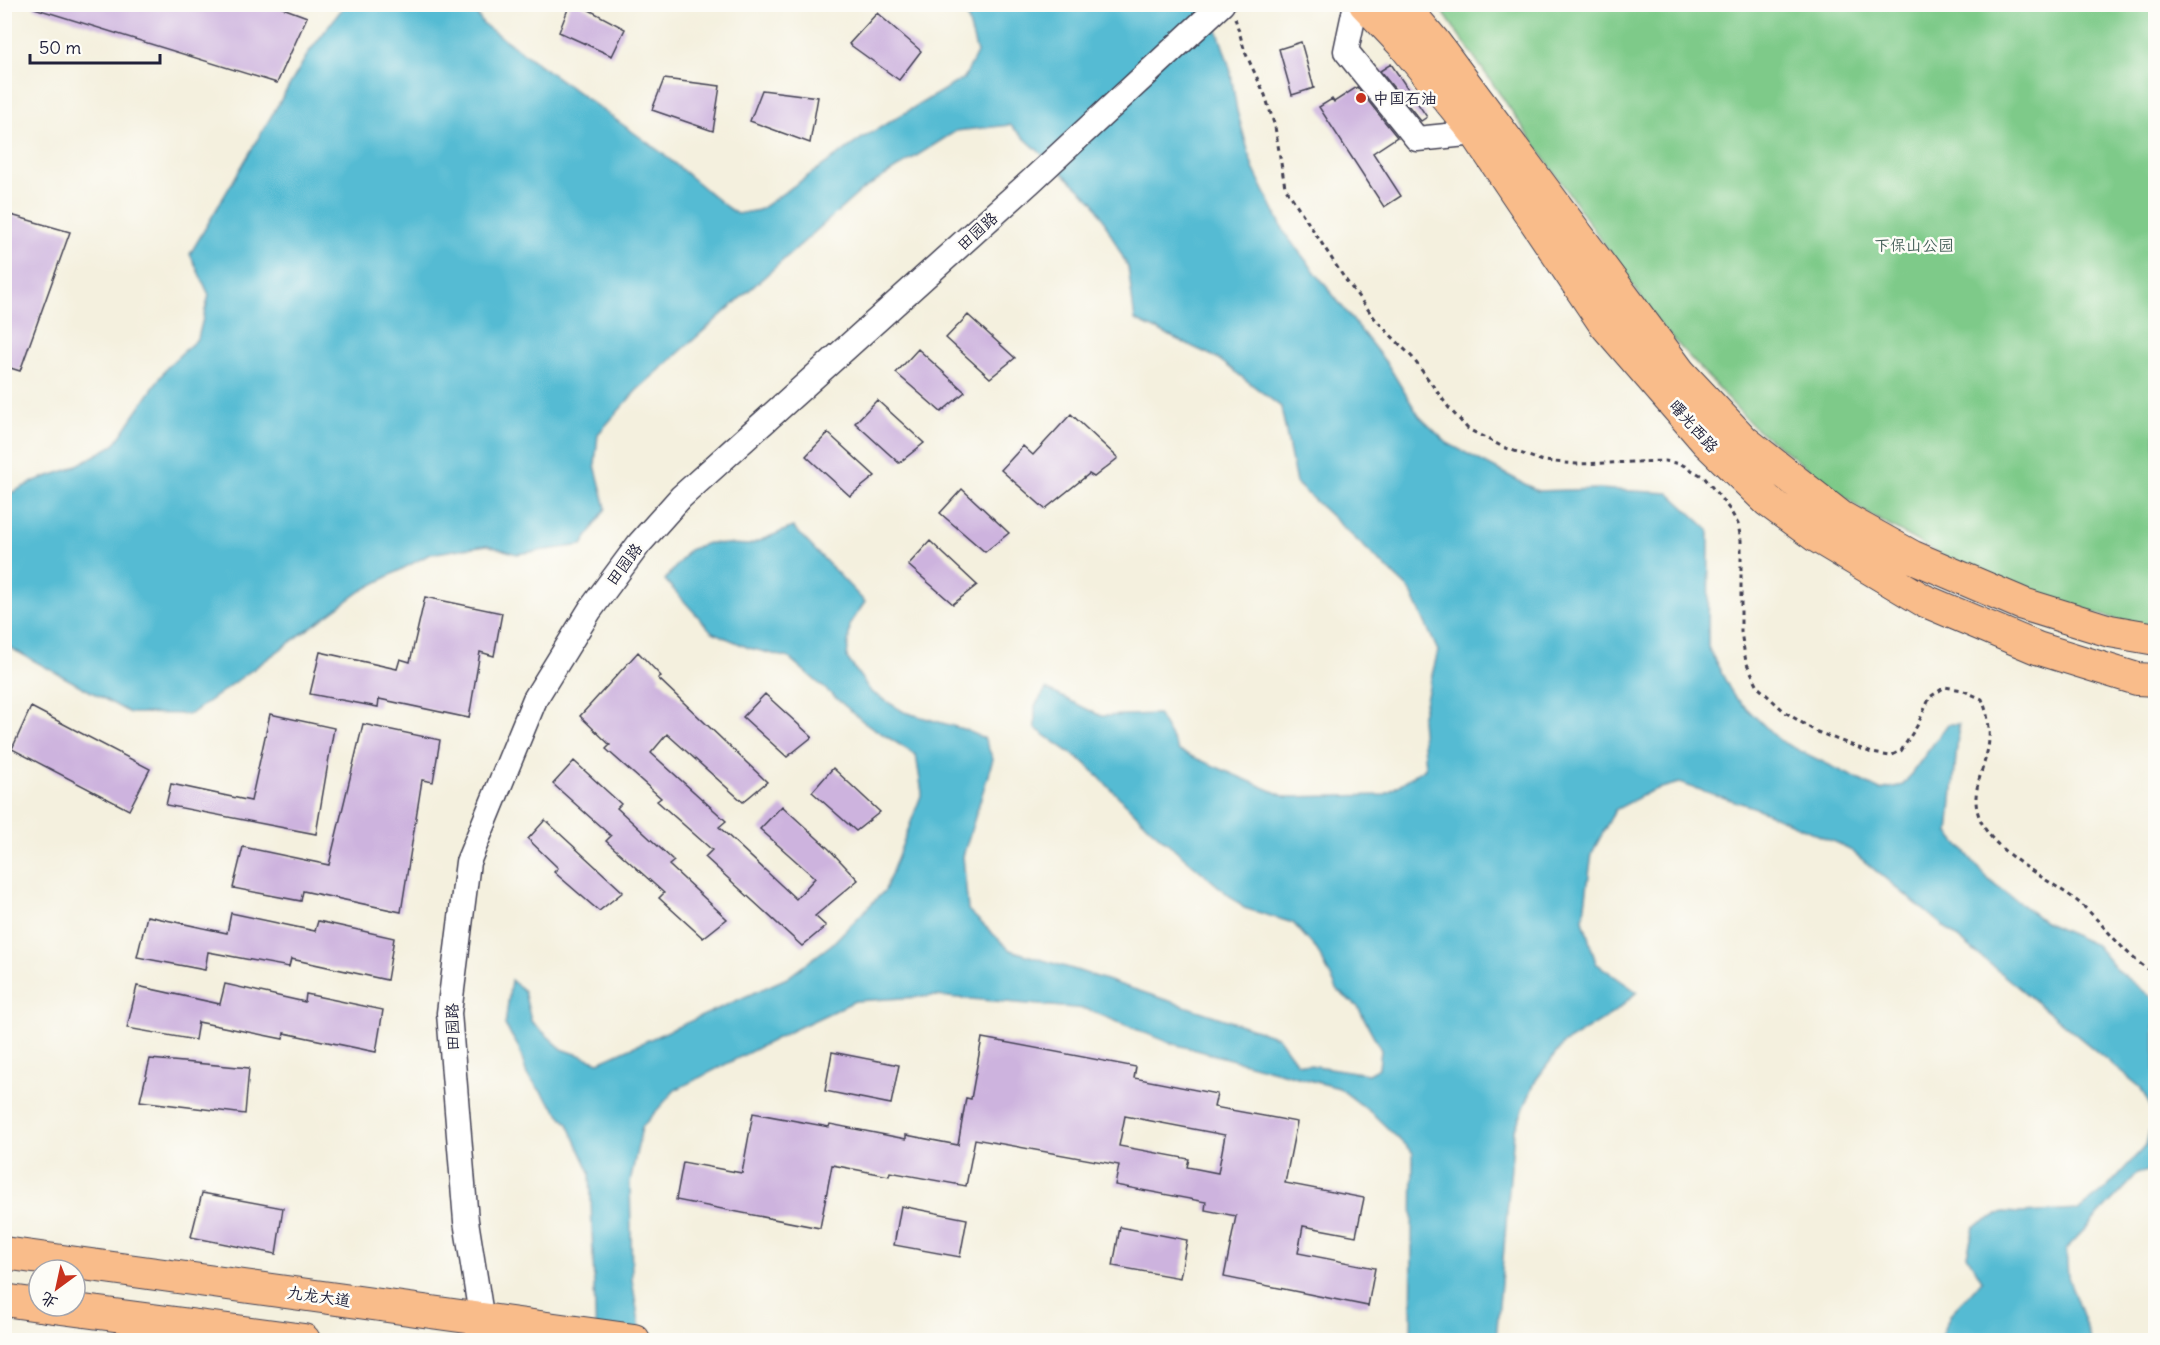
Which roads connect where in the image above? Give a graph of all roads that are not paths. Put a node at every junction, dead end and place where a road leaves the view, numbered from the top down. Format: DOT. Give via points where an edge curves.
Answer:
graph roads {
  1 [pos="1356,4"];
  2 [pos="1365,4"];
  3 [pos="1402,4"];
  4 [pos="1228,9"];
  5 [pos="1476,133"];
  6 [pos="2156,639"];
  7 [pos="2156,680"];
  8 [pos="4,1253"];
  9 [pos="4,1300"];
  10 [pos="27,1303"];
  11 [pos="87,1312"];
  12 [pos="484,1330"];
  13 [pos="304,1341"];
  14 [pos="634,1341"];
  1 -- 5 [label="street" via="1346,51 1417,139"];
  2 -- 5 [label="main road, 曙光西路"];
  3 -- 6 [label="main road, 曙光西路" via="1680,373 1743,440 1841,517 1913,557 2023,604 2110,631"];
  4 -- 12 [label="street, 田园路" via="681,497 604,591 535,699 468,862 449,1013 466,1221"];
  5 -- 7 [label="main road, 曙光西路" via="1604,324 1707,442 1768,501 1816,536 1923,600 2037,648 2137,679"];
  8 -- 12 [label="main road, 九龙大道"];
  9 -- 10 [label="main road"];
  11 -- 13 [label="main road"];
  12 -- 14 [label="main road, 九龙大道"];
}
